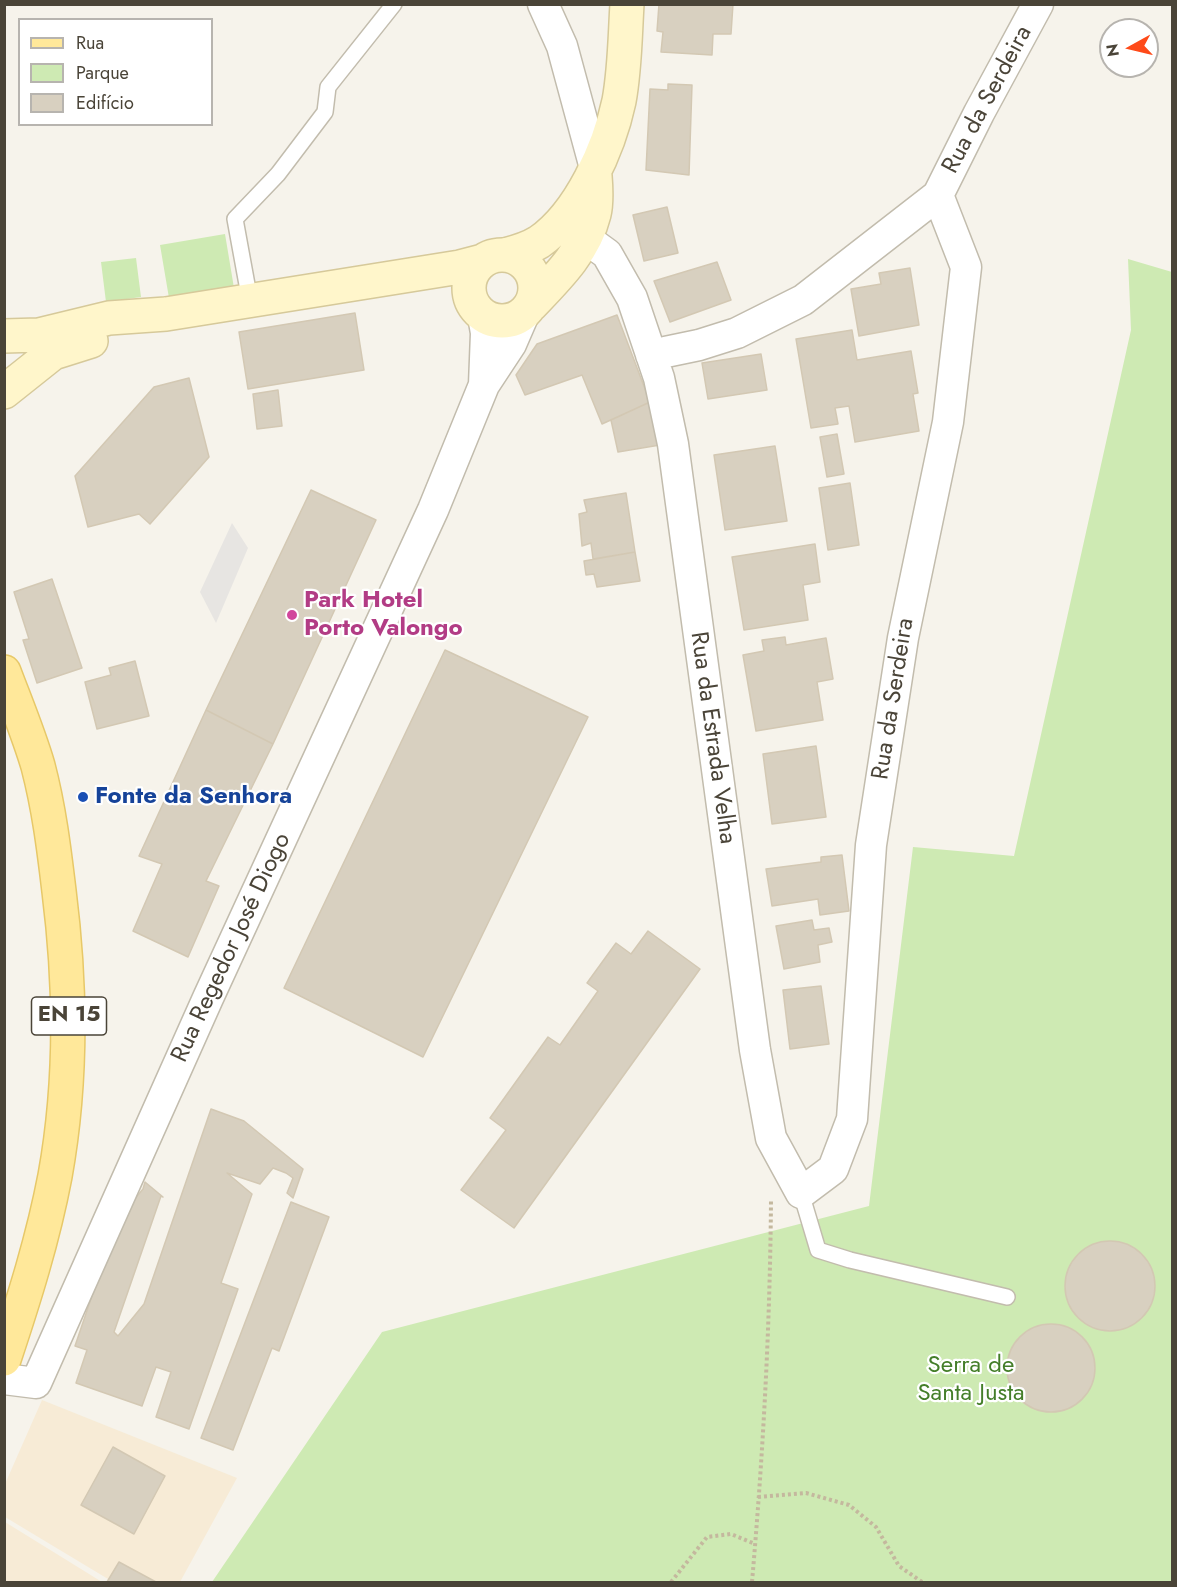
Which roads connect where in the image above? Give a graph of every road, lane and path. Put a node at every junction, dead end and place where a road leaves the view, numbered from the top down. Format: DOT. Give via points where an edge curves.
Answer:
graph roads {
  1 [pos="394,4"];
  2 [pos="543,4"];
  3 [pos="627,4"];
  4 [pos="1038,4"];
  5 [pos="595,168"];
  6 [pos="938,195"];
  7 [pos="595,235"];
  8 [pos="539,241"];
  9 [pos="494,258"];
  10 [pos="557,276"];
  11 [pos="375,280"];
  12 [pos="622,282"];
  13 [pos="250,301"];
  14 [pos="477,308"];
  15 [pos="527,309"];
  16 [pos="166,314"];
  17 [pos="4,336"];
  18 [pos="651,355"];
  19 [pos="484,385"];
  20 [pos="4,392"];
  21 [pos="4,672"];
  22 [pos="801,1193"];
  23 [pos="771,1195"];
  24 [pos="1007,1297"];
  25 [pos="4,1359"];
  26 [pos="4,1379"];
  27 [pos="758,1497"];
  28 [pos="755,1544"];
  29 [pos="671,1582"];
  30 [pos="752,1582"];
  31 [pos="922,1582"];
  1 -- 13 [label="lane" via="328,87 325,112 278,174 235,219"];
  2 -- 5 [label="street" via="562,46"];
  3 -- 5 [label="street" via="619,101"];
  4 -- 6 [label="street, Rua da Serdeira"];
  5 -- 7 [label="street"];
  5 -- 8 [label="street" via="577,202 560,224"];
  6 -- 18 [label="street, Rua da Serdeira" via="803,300 737,333"];
  6 -- 22 [label="street, Rua da Serdeira" via="966,267 948,422 903,638 871,845 852,1119 833,1169"];
  7 -- 8 [label="street" via="558,235"];
  7 -- 10 [label="street"];
  7 -- 12 [label="street, Rua da Estrada Velha"];
  8 -- 9 [label="street"];
  9 -- 11 [label="street"];
  9 -- 14 [label="street" via="476,268 470,278 468,289"];
  9 -- 15 [label="street" via="515,258 531,273 534,295"];
  10 -- 12 [label="street" via="585,267"];
  10 -- 15 [label="street"];
  11 -- 13 [label="street"];
  11 -- 14 [label="street" via="404,280 448,288"];
  12 -- 18 [label="street, Rua da Estrada Velha" via="632,298"];
  13 -- 16 [label="street"];
  14 -- 15 [label="street" via="493,321 504,322 514,320"];
  14 -- 19 [label="street, Rua Regedor José Diogo" via="486,333"];
  15 -- 19 [label="street, Rua Regedor José Diogo" via="511,344"];
  16 -- 17 [label="street" via="109,318 39,335"];
  16 -- 20 [label="street" via="53,353"];
  18 -- 22 [label="street, Rua da Estrada Velha" via="673,444 755,1050 771,1138"];
  19 -- 26 [label="street, Rua Regedor José Diogo" via="433,510 36,1383"];
  21 -- 25 [label="main road, EN 15" via="38,766 53,836 65,937 69,1021 55,1174 42,1236"];
  22 -- 24 [label="lane" via="818,1250"];
  23 -- 27 [label="path"];
  27 -- 28 [label="path"];
  27 -- 31 [label="path" via="806,1493 849,1505 876,1527 899,1566"];
  28 -- 29 [label="path" via="731,1534 707,1537"];
  28 -- 30 [label="path"];
}
